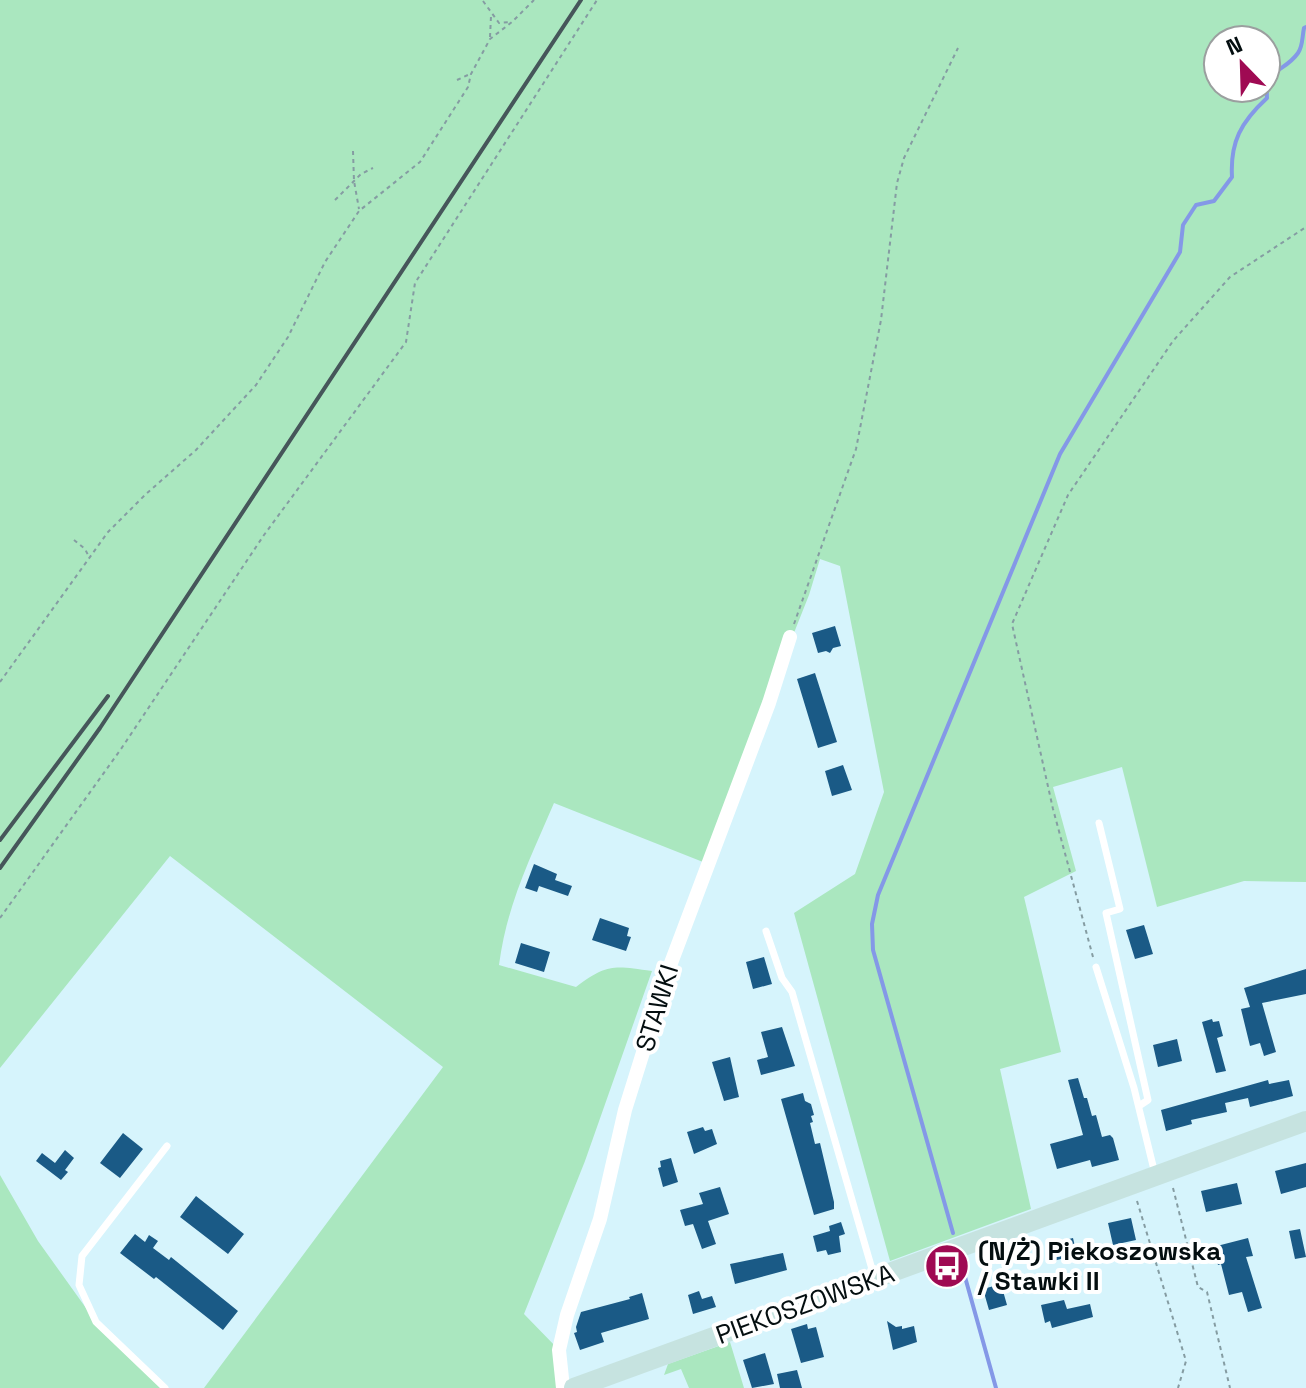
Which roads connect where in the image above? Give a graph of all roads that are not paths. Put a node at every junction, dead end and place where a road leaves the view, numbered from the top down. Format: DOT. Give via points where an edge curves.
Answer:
graph roads {
  1 [pos="790,637"];
  2 [pos="1099,823"];
  3 [pos="766,931"];
  4 [pos="1096,967"];
  5 [pos="1139,1106"];
  6 [pos="1306,1121"];
  7 [pos="167,1146"];
  8 [pos="1162,1174"];
  9 [pos="875,1278"];
  10 [pos="165,1388"];
  11 [pos="563,1388"];
  12 [pos="574,1388"];
  1 -- 11 [label="street, STAWKI" via="671,963 625,1110 600,1219 564,1326 559,1350"];
  2 -- 5 [label="lane" via="1120,909 1106,913 1148,1100"];
  3 -- 9 [label="lane" via="792,992"];
  4 -- 5 [label="lane"];
  5 -- 8 [label="lane"];
  6 -- 8 [label="main road, PIEKOSZOWSKA"];
  7 -- 10 [label="lane" via="82,1256 79,1285 96,1322"];
  8 -- 9 [label="main road, PIEKOSZOWSKA"];
  9 -- 12 [label="main road, PIEKOSZOWSKA"];
}
